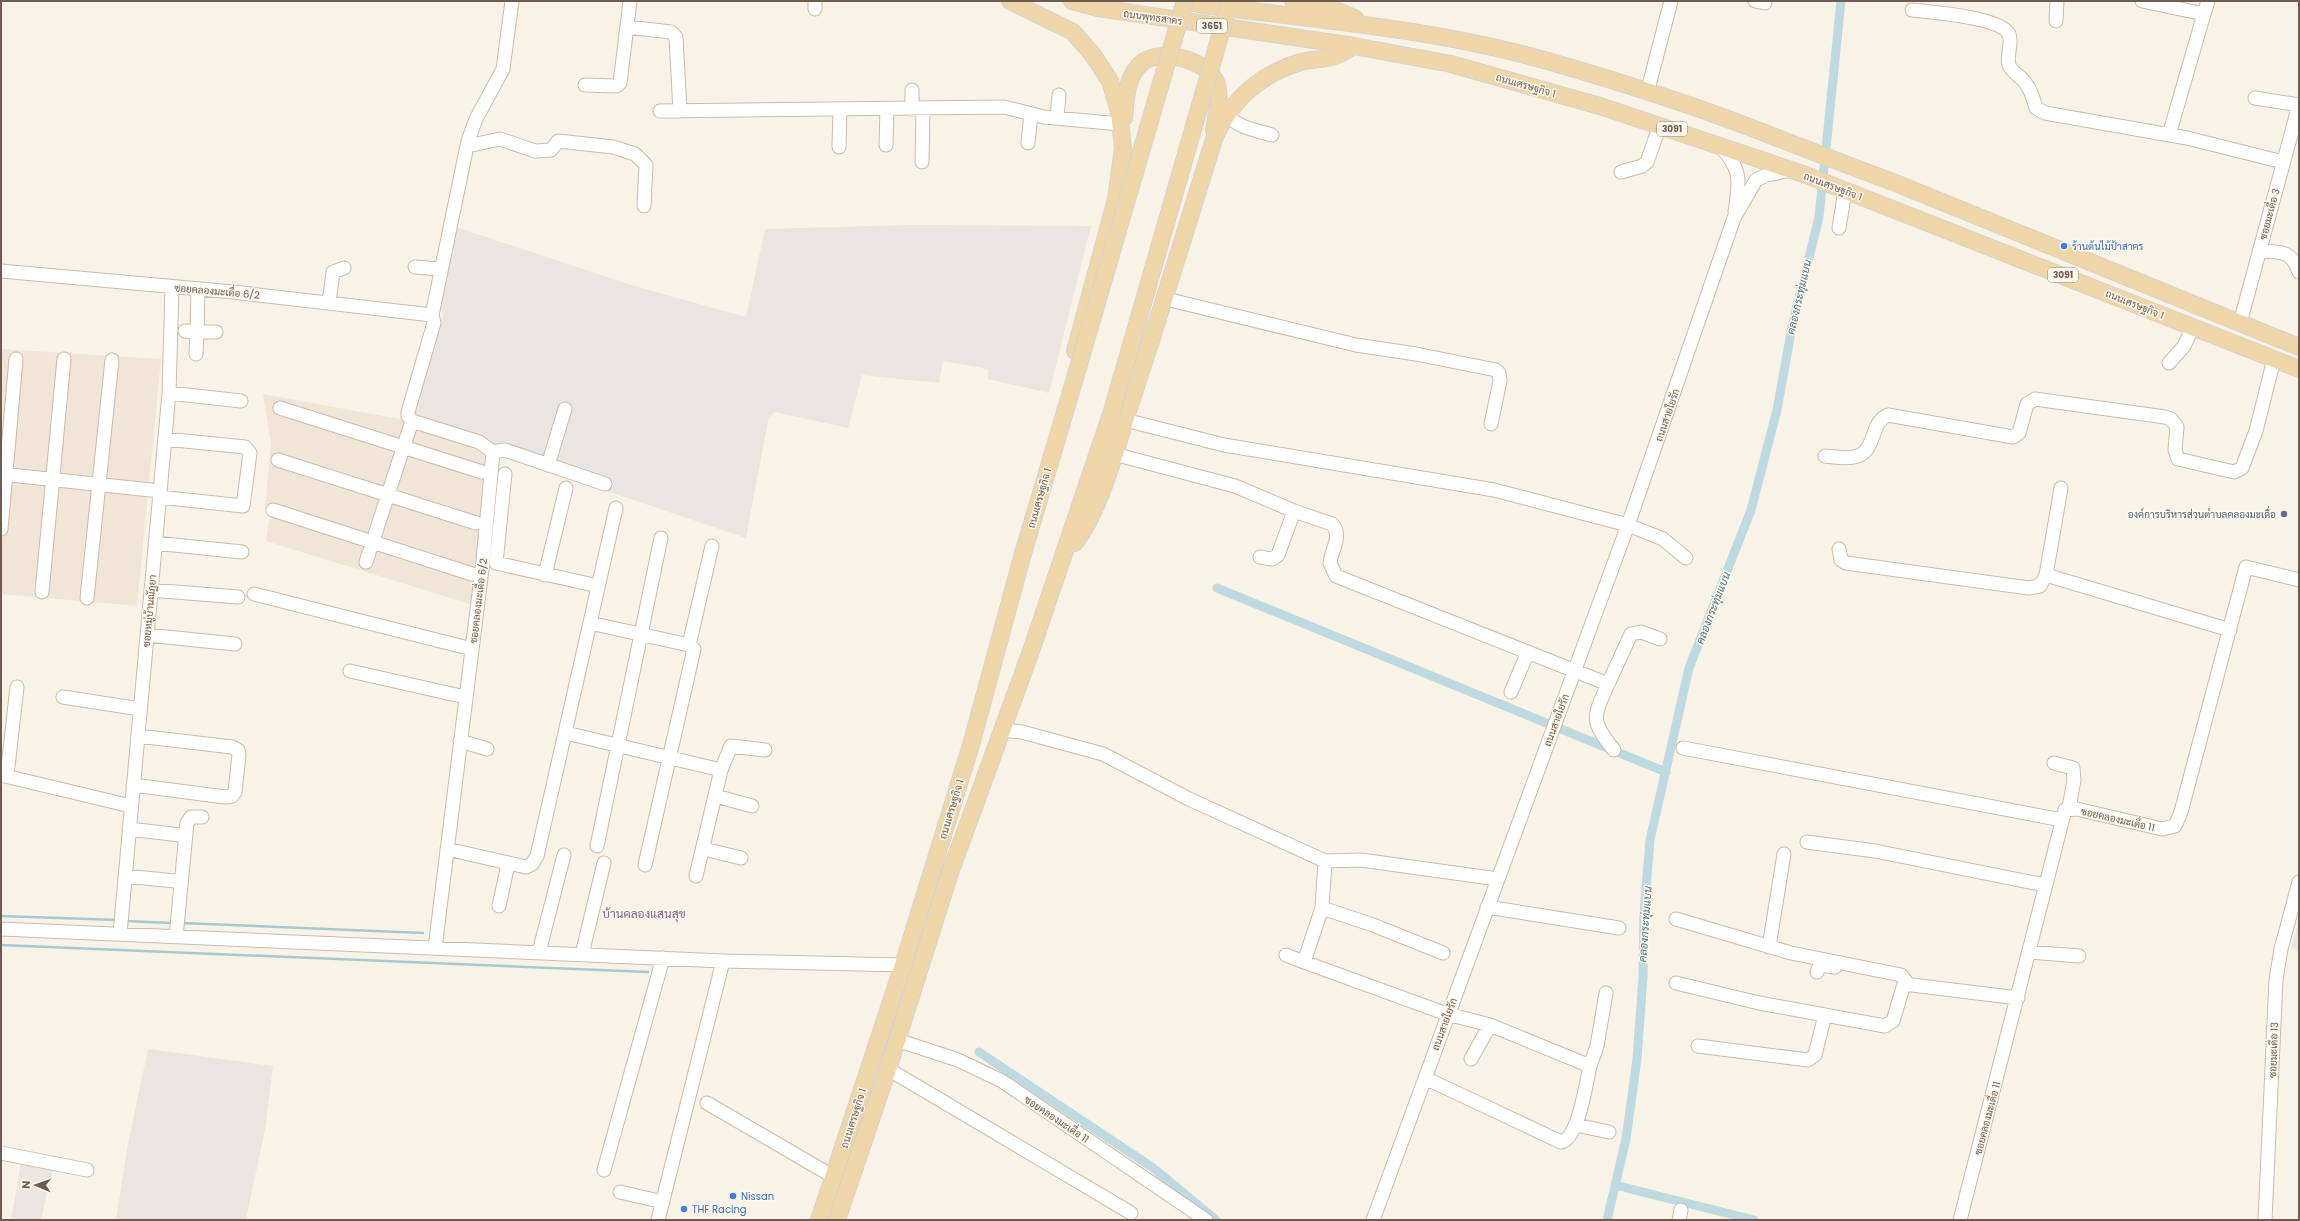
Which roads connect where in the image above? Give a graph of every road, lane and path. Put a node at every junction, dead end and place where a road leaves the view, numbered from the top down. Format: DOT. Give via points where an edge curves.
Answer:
graph roads {
  1 [pos="512,1"];
  2 [pos="630,1"];
  3 [pos="1010,1"];
  4 [pos="1072,1"];
  5 [pos="1185,1"];
  6 [pos="1230,1"];
  7 [pos="1293,1"];
  8 [pos="1319,1"];
  9 [pos="1671,1"];
  10 [pos="2058,1"];
  11 [pos="2142,1"];
  12 [pos="2208,1"];
  13 [pos="1335,10"];
  14 [pos="1912,10"];
  15 [pos="2204,14"];
  16 [pos="2056,21"];
  17 [pos="1371,25"];
  18 [pos="627,28"];
  19 [pos="1354,46"];
  20 [pos="585,85"];
  21 [pos="912,90"];
  22 [pos="1647,93"];
  23 [pos="1059,95"];
  24 [pos="2255,98"];
  25 [pos="2299,105"];
  26 [pos="887,109"];
  27 [pos="917,109"];
  28 [pos="840,110"];
  29 [pos="680,111"];
  30 [pos="660,112"];
  31 [pos="1031,114"];
  32 [pos="1227,114"];
  33 [pos="1057,118"];
  34 [pos="1120,124"];
  35 [pos="1660,125"];
  36 [pos="1272,135"];
  37 [pos="2169,135"];
  38 [pos="1028,143"];
  39 [pos="1718,144"];
  40 [pos="886,145"];
  41 [pos="467,146"];
  42 [pos="839,147"];
  43 [pos="1123,148"];
  44 [pos="1207,161"];
  45 [pos="922,162"];
  46 [pos="2283,162"];
  47 [pos="1790,170"];
  48 [pos="1621,172"];
  49 [pos="1845,191"];
  50 [pos="644,206"];
  51 [pos="1734,218"];
  52 [pos="1839,228"];
  53 [pos="2259,251"];
  54 [pos="415,267"];
  55 [pos="344,268"];
  56 [pos="440,269"];
  57 [pos="1,271"];
  58 [pos="2299,272"];
  59 [pos="172,286"];
  60 [pos="198,289"];
  61 [pos="1166,299"];
  62 [pos="329,303"];
  63 [pos="432,315"];
  64 [pos="2240,323"];
  65 [pos="2193,327"];
  66 [pos="191,332"];
  67 [pos="216,332"];
  68 [pos="2299,346"];
  69 [pos="196,354"];
  70 [pos="16,359"];
  71 [pos="64,359"];
  72 [pos="2274,359"];
  73 [pos="112,360"];
  74 [pos="2169,363"];
  75 [pos="2299,369"];
  76 [pos="169,393"];
  77 [pos="241,400"];
  78 [pos="280,408"];
  79 [pos="566,409"];
  80 [pos="1125,420"];
  81 [pos="412,421"];
  82 [pos="1491,424"];
  83 [pos="165,439"];
  84 [pos="402,447"];
  85 [pos="493,452"];
  86 [pos="1114,454"];
  87 [pos="1825,456"];
  88 [pos="278,460"];
  89 [pos="548,465"];
  90 [pos="482,472"];
  91 [pos="4,474"];
  92 [pos="505,474"];
  93 [pos="52,479"];
  94 [pos="99,484"];
  95 [pos="605,484"];
  96 [pos="566,488"];
  97 [pos="2061,488"];
  98 [pos="160,494"];
  99 [pos="387,494"];
  100 [pos="616,508"];
  101 [pos="273,510"];
  102 [pos="1294,511"];
  103 [pos="476,523"];
  104 [pos="1628,525"];
  105 [pos="1,529"];
  106 [pos="1029,535"];
  107 [pos="661,538"];
  108 [pos="372,542"];
  109 [pos="155,543"];
  110 [pos="712,546"];
  111 [pos="1839,549"];
  112 [pos="242,552"];
  113 [pos="1063,557"];
  114 [pos="1260,557"];
  115 [pos="1686,558"];
  116 [pos="366,562"];
  117 [pos="472,574"];
  118 [pos="545,575"];
  119 [pos="2046,575"];
  120 [pos="2299,580"];
  121 [pos="598,586"];
  122 [pos="151,590"];
  123 [pos="42,592"];
  124 [pos="254,594"];
  125 [pos="238,597"];
  126 [pos="87,598"];
  127 [pos="590,623"];
  128 [pos="2230,630"];
  129 [pos="641,633"];
  130 [pos="147,635"];
  131 [pos="1660,639"];
  132 [pos="235,644"];
  133 [pos="689,645"];
  134 [pos="472,649"];
  135 [pos="1528,652"];
  136 [pos="1575,670"];
  137 [pos="350,671"];
  138 [pos="1608,684"];
  139 [pos="17,687"];
  140 [pos="1511,692"];
  141 [pos="63,697"];
  142 [pos="465,697"];
  143 [pos="140,709"];
  144 [pos="1000,730"];
  145 [pos="566,733"];
  146 [pos="138,736"];
  147 [pos="460,741"];
  148 [pos="618,745"];
  149 [pos="1683,748"];
  150 [pos="487,749"];
  151 [pos="765,750"];
  152 [pos="1614,750"];
  153 [pos="669,757"];
  154 [pos="2054,763"];
  155 [pos="721,770"];
  156 [pos="4,776"];
  157 [pos="133,785"];
  158 [pos="716,796"];
  159 [pos="132,806"];
  160 [pos="752,806"];
  161 [pos="2069,808"];
  162 [pos="202,817"];
  163 [pos="2062,820"];
  164 [pos="129,829"];
  165 [pos="180,835"];
  166 [pos="1807,842"];
  167 [pos="597,846"];
  168 [pos="448,849"];
  169 [pos="704,849"];
  170 [pos="1784,854"];
  171 [pos="564,855"];
  172 [pos="741,858"];
  173 [pos="1325,861"];
  174 [pos="508,864"];
  175 [pos="604,864"];
  176 [pos="645,866"];
  177 [pos="125,876"];
  178 [pos="696,876"];
  179 [pos="1498,879"];
  180 [pos="175,881"];
  181 [pos="2299,882"];
  182 [pos="2045,885"];
  183 [pos="499,906"];
  184 [pos="1487,907"];
  185 [pos="1322,908"];
  186 [pos="1676,919"];
  187 [pos="1619,928"];
  188 [pos="1,929"];
  189 [pos="120,934"];
  190 [pos="176,937"];
  191 [pos="1769,947"];
  192 [pos="435,948"];
  193 [pos="539,952"];
  194 [pos="2030,952"];
  195 [pos="1443,953"];
  196 [pos="582,954"];
  197 [pos="1286,955"];
  198 [pos="2079,956"];
  199 [pos="663,958"];
  200 [pos="723,961"];
  201 [pos="1304,962"];
  202 [pos="903,965"];
  203 [pos="1816,972"];
  204 [pos="1676,983"];
  205 [pos="1907,985"];
  206 [pos="1606,993"];
  207 [pos="2018,998"];
  208 [pos="1447,1014"];
  209 [pos="1824,1015"];
  210 [pos="1490,1025"];
  211 [pos="897,1040"];
  212 [pos="1698,1046"];
  213 [pos="1472,1059"];
  214 [pos="1590,1066"];
  215 [pos="888,1069"];
  216 [pos="1425,1078"];
  217 [pos="707,1103"];
  218 [pos="1576,1124"];
  219 [pos="1609,1132"];
  220 [pos="1,1153"];
  221 [pos="855,1169"];
  222 [pos="87,1170"];
  223 [pos="604,1170"];
  224 [pos="837,1170"];
  225 [pos="620,1192"];
  226 [pos="663,1202"];
  227 [pos="1131,1213"];
  228 [pos="658,1220"];
  229 [pos="819,1220"];
  230 [pos="837,1220"];
  231 [pos="1206,1220"];
  232 [pos="1373,1220"];
  233 [pos="1960,1220"];
  234 [pos="2265,1220"];
  1 -- 41 [label="street" via="503,69 476,119"];
  2 -- 18 [label="street"];
  3 -- 34 [label="main road" via="1073,32 1110,81"];
  4 -- 19 [label="main road, ถนนพุทธสาคร / 3651" via="1098,8"];
  5 -- 17 [label="main road, ถนนพุทธสาคร / 3651"];
  5 -- 106 [label="main road, ถนนเศรษฐกิจ 1, bridge"];
  6 -- 113 [label="main road, ถนนเศรษฐกิจ 1, bridge" via="1112,411"];
  7 -- 13 [label="main road, 3091"];
  8 -- 13 [label="street"];
  9 -- 22 [label="street"];
  10 -- 16 [label="street"];
  11 -- 15 [label="street"];
  12 -- 15 [label="street"];
  13 -- 17 [label="main road, 3091"];
  14 -- 37 [label="street" via="1949,14 1997,25 2004,30 2010,39 2009,66 2029,89 2036,108 2045,113"];
  15 -- 37 [label="street"];
  17 -- 22 [label="main road, 3091" via="1549,61"];
  18 -- 20 [label="street" via="620,82 616,86"];
  18 -- 29 [label="street" via="671,32 676,37"];
  19 -- 32 [label="main road" via="1337,56 1301,62 1262,79 1239,97"];
  19 -- 35 [label="main road, ถนนเศรษฐกิจ 1 / 3091" via="1451,64"];
  21 -- 27 [label="street"];
  22 -- 64 [label="main road, 3091" via="1749,126"];
  23 -- 33 [label="street"];
  24 -- 25 [label="street"];
  25 -- 46 [label="street, ซอยมะเดื่อ 3"];
  26 -- 27 [label="street"];
  26 -- 28 [label="street"];
  26 -- 40 [label="street"];
  27 -- 31 [label="street" via="1004,107"];
  27 -- 45 [label="street"];
  28 -- 29 [label="street"];
  28 -- 42 [label="street"];
  29 -- 30 [label="street"];
  31 -- 33 [label="street"];
  31 -- 38 [label="street"];
  32 -- 36 [label="street" via="1239,125"];
  32 -- 44 [label="main road" via="1220,124"];
  33 -- 34 [label="street"];
  34 -- 43 [label="main road"];
  35 -- 39 [label="main road, ถนนเศรษฐกิจ 1 / 3091"];
  35 -- 48 [label="street" via="1647,162"];
  37 -- 46 [label="street"];
  39 -- 47 [label="main road, ถนนเศรษฐกิจ 1 / 3091"];
  39 -- 51 [label="street, ถนนสายใยรัก" via="1732,159 1740,182"];
  41 -- 50 [label="street" via="500,139 535,151 551,150 558,142 613,147 635,154 646,165"];
  41 -- 56 [label="street"];
  43 -- 44 [label="main road" via="1126,95 1132,76 1144,62 1155,58 1176,57 1199,64 1216,81 1218,96"];
  43 -- 106 [label="main road" via="1116,199 1034,495"];
  44 -- 61 [label="main road"];
  46 -- 53 [label="street, ซอยมะเดื่อ 3"];
  47 -- 49 [label="main road, ถนนเศรษฐกิจ 1 / 3091"];
  47 -- 51 [label="street, ถนนสายใยรัก" via="1756,180"];
  49 -- 52 [label="street"];
  49 -- 65 [label="main road, ถนนเศรษฐกิจ 1 / 3091"];
  51 -- 104 [label="street, ถนนสายใยรัก"];
  53 -- 58 [label="street" via="2292,257"];
  53 -- 64 [label="street, ซอยมะเดื่อ 3"];
  54 -- 56 [label="street"];
  55 -- 62 [label="street" via="333,272"];
  56 -- 63 [label="street"];
  57 -- 59 [label="street, ซอยคลองมะเดื่อ 6/2"];
  59 -- 60 [label="street, ซอยคลองมะเดื่อ 6/2"];
  59 -- 76 [label="street, ซอยหมู่บ้านณัฏยา"];
  60 -- 62 [label="street, ซอยคลองมะเดื่อ 6/2"];
  60 -- 66 [label="street"];
  61 -- 80 [label="main road"];
  61 -- 82 [label="street" via="1356,345 1496,370 1499,372 1500,381"];
  62 -- 63 [label="street, ซอยคลองมะเดื่อ 6/2"];
  63 -- 81 [label="street" via="434,323 408,412"];
  64 -- 68 [label="main road, 3091"];
  65 -- 72 [label="main road, ถนนเศรษฐกิจ 1 / 3091"];
  65 -- 74 [label="street" via="2184,346"];
  66 -- 67 [label="street"];
  66 -- 69 [label="street"];
  70 -- 91 [label="street"];
  71 -- 93 [label="street"];
  72 -- 75 [label="main road, ถนนเศรษฐกิจ 1 / 3091"];
  72 -- 87 [label="street" via="2249,453 2242,468 2234,472 2178,459 2175,450 2177,427 2171,419 2035,399 2027,404 2017,436 1888,415 1879,424 1867,451 1862,455"];
  73 -- 94 [label="street"];
  76 -- 77 [label="street"];
  76 -- 83 [label="street, ซอยหมู่บ้านณัฏยา"];
  78 -- 84 [label="street"];
  79 -- 89 [label="street"];
  80 -- 86 [label="main road"];
  80 -- 104 [label="street" via="1224,445 1494,490"];
  81 -- 84 [label="street"];
  81 -- 85 [label="street" via="479,442"];
  83 -- 98 [label="street, ซอยหมู่บ้านณัฏยา"];
  83 -- 98 [label="street" via="245,447 250,453 243,506"];
  84 -- 90 [label="street"];
  84 -- 99 [label="street"];
  85 -- 89 [label="street" via="505,450"];
  85 -- 134 [label="street, ซอยคลองมะเดื่อ 6/2"];
  86 -- 102 [label="street" via="1235,486"];
  86 -- 113 [label="main road" via="1086,525"];
  88 -- 99 [label="street"];
  89 -- 95 [label="street"];
  91 -- 93 [label="street"];
  91 -- 105 [label="street"];
  92 -- 118 [label="street" via="496,563"];
  93 -- 94 [label="street"];
  93 -- 123 [label="street"];
  94 -- 98 [label="street"];
  94 -- 126 [label="street"];
  96 -- 118 [label="street"];
  97 -- 119 [label="street"];
  98 -- 109 [label="street, ซอยหมู่บ้านณัฏยา"];
  99 -- 103 [label="street"];
  99 -- 108 [label="street"];
  100 -- 121 [label="street"];
  101 -- 108 [label="street"];
  102 -- 114 [label="street" via="1278,555 1272,559"];
  102 -- 135 [label="street" via="1336,527 1337,538 1330,563 1336,576"];
  104 -- 115 [label="street" via="1663,539"];
  104 -- 136 [label="street, ถนนสายใยรัก"];
  106 -- 202 [label="main road, ถนนเศรษฐกิจ 1" via="983,705"];
  107 -- 129 [label="street"];
  108 -- 116 [label="street"];
  108 -- 117 [label="street"];
  109 -- 112 [label="street"];
  109 -- 122 [label="street, ซอยหมู่บ้านณัฏยา"];
  110 -- 133 [label="street"];
  111 -- 119 [label="street" via="1841,560 1846,563 2022,587 2040,586"];
  113 -- 144 [label="main road, ถนนเศรษฐกิจ 1"];
  118 -- 121 [label="street"];
  119 -- 128 [label="street"];
  120 -- 128 [label="street, ซอยคลองมะเดื่อ 11" via="2246,567"];
  121 -- 127 [label="street"];
  122 -- 125 [label="street"];
  122 -- 130 [label="street, ซอยหมู่บ้านณัฏยา"];
  124 -- 134 [label="street"];
  127 -- 129 [label="street"];
  127 -- 145 [label="street"];
  128 -- 161 [label="street, ซอยคลองมะเดื่อ 11" via="2175,826 2162,829"];
  129 -- 133 [label="street"];
  129 -- 148 [label="street"];
  130 -- 132 [label="street"];
  130 -- 143 [label="street, ซอยหมู่บ้านณัฏยา"];
  131 -- 138 [label="street" via="1641,632 1631,634"];
  133 -- 153 [label="street" via="694,649"];
  134 -- 142 [label="street, ซอยคลองมะเดื่อ 6/2"];
  135 -- 136 [label="street"];
  135 -- 140 [label="street"];
  136 -- 138 [label="street"];
  136 -- 179 [label="street, ถนนสายใยรัก"];
  137 -- 142 [label="street"];
  138 -- 152 [label="street" via="1597,709 1596,724"];
  139 -- 156 [label="street"];
  141 -- 143 [label="street"];
  142 -- 147 [label="street, ซอยคลองมะเดื่อ 6/2"];
  143 -- 146 [label="street, ซอยหมู่บ้านณัฏยา"];
  144 -- 173 [label="street" via="1022,732 1103,754 1189,799"];
  144 -- 211 [label="main road, ถนนเศรษฐกิจ 1" via="950,873"];
  145 -- 148 [label="street"];
  145 -- 174 [label="street" via="537,856 532,864 526,867"];
  146 -- 157 [label="street, ซอยหมู่บ้านณัฏยา"];
  146 -- 157 [label="street" via="232,747 238,750 239,755 235,792 232,796"];
  147 -- 150 [label="street"];
  147 -- 168 [label="street, ซอยคลองมะเดื่อ 6/2"];
  148 -- 153 [label="street"];
  148 -- 167 [label="street"];
  149 -- 163 [label="street"];
  151 -- 155 [label="street" via="731,746"];
  153 -- 155 [label="street"];
  153 -- 176 [label="street"];
  154 -- 161 [label="street" via="2072,768 2074,780"];
  155 -- 158 [label="street"];
  156 -- 159 [label="street"];
  157 -- 159 [label="street, ซอยหมู่บ้านณัฏยา"];
  158 -- 160 [label="street"];
  158 -- 169 [label="street"];
  159 -- 164 [label="street, ซอยหมู่บ้านณัฏยา"];
  161 -- 163 [label="street, ซอยคลองมะเดื่อ 11" via="2065,810"];
  162 -- 190 [label="street" via="191,817 187,823"];
  163 -- 182 [label="street, ซอยคลองมะเดื่อ 11"];
  164 -- 165 [label="street"];
  164 -- 177 [label="street, ซอยหมู่บ้านณัฏยา"];
  166 -- 182 [label="street" via="1875,851"];
  168 -- 174 [label="street"];
  168 -- 192 [label="street, ซอยคลองมะเดื่อ 6/2"];
  169 -- 172 [label="street"];
  169 -- 178 [label="street"];
  170 -- 191 [label="street"];
  171 -- 193 [label="street"];
  173 -- 179 [label="street" via="1362,860"];
  173 -- 185 [label="street"];
  174 -- 183 [label="street"];
  175 -- 196 [label="street"];
  177 -- 180 [label="street"];
  177 -- 189 [label="street, ซอยหมู่บ้านณัฏยา"];
  179 -- 184 [label="street, ถนนสายใยรัก"];
  181 -- 234 [label="street, ซอยมะเดื่อ 13" via="2281,949 2276,980"];
  182 -- 194 [label="street, ซอยคลองมะเดื่อ 11"];
  184 -- 187 [label="street"];
  184 -- 208 [label="street, ถนนสายใยรัก"];
  185 -- 195 [label="street" via="1369,923"];
  185 -- 201 [label="street"];
  186 -- 191 [label="street"];
  188 -- 189 [label="street"];
  189 -- 190 [label="street"];
  190 -- 192 [label="street"];
  191 -- 205 [label="street" via="1901,975"];
  192 -- 193 [label="street"];
  193 -- 196 [label="street"];
  194 -- 198 [label="street"];
  194 -- 207 [label="street, ซอยคลองมะเดื่อ 11"];
  196 -- 199 [label="street"];
  197 -- 201 [label="street"];
  199 -- 200 [label="street"];
  199 -- 223 [label="street"];
  200 -- 202 [label="street"];
  200 -- 226 [label="street"];
  201 -- 208 [label="street"];
  202 -- 224 [label="main road, ถนนเศรษฐกิจ 1"];
  203 -- 205 [label="street" via="1820,965 1824,965"];
  204 -- 209 [label="street"];
  205 -- 207 [label="street"];
  205 -- 209 [label="street" via="1893,1021 1889,1025"];
  206 -- 214 [label="street" via="1597,1046"];
  207 -- 233 [label="street, ซอยคลองมะเดื่อ 11"];
  208 -- 210 [label="street"];
  208 -- 216 [label="street, ถนนสายใยรัก"];
  209 -- 212 [label="street" via="1815,1055 1808,1060"];
  210 -- 213 [label="street"];
  210 -- 214 [label="street"];
  211 -- 215 [label="main road, ถนนเศรษฐกิจ 1"];
  211 -- 231 [label="street, ซอยคลองมะเดื่อ 11" via="958,1060 1002,1081"];
  214 -- 218 [label="street"];
  215 -- 221 [label="main road, ถนนเศรษฐกิจ 1"];
  215 -- 227 [label="street"];
  216 -- 218 [label="street" via="1555,1141 1566,1141"];
  216 -- 232 [label="street, ถนนสายใยรัก"];
  217 -- 224 [label="street"];
  218 -- 219 [label="street"];
  220 -- 222 [label="street"];
  221 -- 224 [label="main road"];
  221 -- 230 [label="main road, ถนนเศรษฐกิจ 1"];
  224 -- 229 [label="main road, ถนนเศรษฐกิจ 1"];
  225 -- 226 [label="street"];
  226 -- 228 [label="street"];
}
